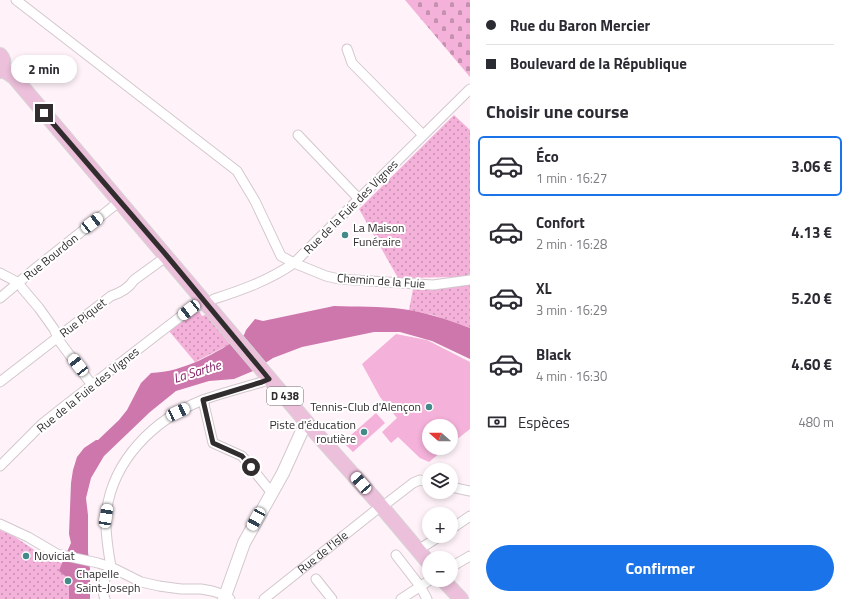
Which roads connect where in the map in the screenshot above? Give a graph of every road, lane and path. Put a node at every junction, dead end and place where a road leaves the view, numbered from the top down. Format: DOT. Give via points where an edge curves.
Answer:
graph roads {
  1 [pos="16,0"];
  2 [pos="347,49"];
  3 [pos="0,55"];
  4 [pos="1,70"];
  5 [pos="470,89"];
  6 [pos="298,135"];
  7 [pos="424,135"];
  8 [pos="359,199"];
  9 [pos="120,201"];
  10 [pos="167,256"];
  11 [pos="294,263"];
  12 [pos="0,273"];
  13 [pos="470,280"];
  14 [pos="19,283"];
  15 [pos="0,298"];
  16 [pos="214,299"];
  17 [pos="199,305"];
  18 [pos="58,337"];
  19 [pos="265,374"];
  20 [pos="0,382"];
  21 [pos="92,385"];
  22 [pos="203,400"];
  23 [pos="308,424"];
  24 [pos="0,466"];
  25 [pos="422,480"];
  26 [pos="458,488"];
  27 [pos="470,491"];
  28 [pos="271,492"];
  29 [pos="381,506"];
  30 [pos="470,516"];
  31 [pos="0,524"];
  32 [pos="458,524"];
  33 [pos="429,543"];
  34 [pos="418,550"];
  35 [pos="396,555"];
  36 [pos="422,555"];
  37 [pos="470,556"];
  38 [pos="458,563"];
  39 [pos="111,567"];
  40 [pos="316,579"];
  41 [pos="420,586"];
  42 [pos="450,587"];
  43 [pos="226,598"];
  44 [pos="105,599"];
  45 [pos="264,599"];
  46 [pos="332,599"];
  47 [pos="401,599"];
  48 [pos="427,599"];
  49 [pos="461,599"];
  1 -- 11 [label="street, Chemin de la Fuie" via="237,171 256,201 281,256"];
  2 -- 7 [label="street" via="352,63"];
  3 -- 4 [label="main road" via="3,60"];
  4 -- 9 [label="main road, D 438" via="14,77"];
  5 -- 7 [label="street, Rue de la Fuie des Vignes"];
  6 -- 8 [label="street"];
  7 -- 8 [label="street, Rue de la Fuie des Vignes"];
  8 -- 11 [label="street, Rue de la Fuie des Vignes"];
  9 -- 10 [label="main road, D 438"];
  9 -- 14 [label="street, Rue Bourdon"];
  10 -- 18 [label="street, Rue Piquet"];
  10 -- 19 [label="main road, D 438"];
  11 -- 13 [label="street, Chemin de la Fuie" via="326,276 339,278 433,285"];
  11 -- 16 [label="street, Rue de la Fuie des Vignes" via="278,274"];
  12 -- 14 [label="street"];
  14 -- 15 [label="street, Rue Bourdon"];
  14 -- 18 [label="street"];
  17 -- 21 [label="street, Rue de la Fuie des Vignes"];
  18 -- 20 [label="street, Rue Piquet"];
  18 -- 21 [label="street"];
  19 -- 22 [label="street" via="262,382"];
  19 -- 23 [label="main road, D 438"];
  21 -- 24 [label="street, Rue de la Fuie des Vignes" via="42,424"];
  22 -- 28 [label="street" via="213,443 242,456"];
  22 -- 39 [label="street" via="159,424 125,461 113,484 106,516"];
  23 -- 28 [label="street"];
  23 -- 29 [label="main road, D 438"];
  25 -- 29 [label="street, Rue de l'Isle" via="413,483"];
  26 -- 27 [label="street"];
  28 -- 43 [label="street" via="244,543"];
  29 -- 34 [label="main road, D 438"];
  29 -- 45 [label="street, Rue de l'Isle"];
  30 -- 32 [label="street"];
  31 -- 39 [label="street" via="28,536 57,554"];
  33 -- 34 [label="street"];
  34 -- 36 [label="main road, D 438"];
  35 -- 41 [label="street"];
  37 -- 38 [label="street"];
  39 -- 43 [label="street" via="141,582 181,589 201,588"];
  39 -- 44 [label="street" via="103,583"];
  40 -- 46 [label="street"];
  41 -- 47 [label="street"];
  41 -- 48 [label="street"];
  42 -- 49 [label="main road"];
}
